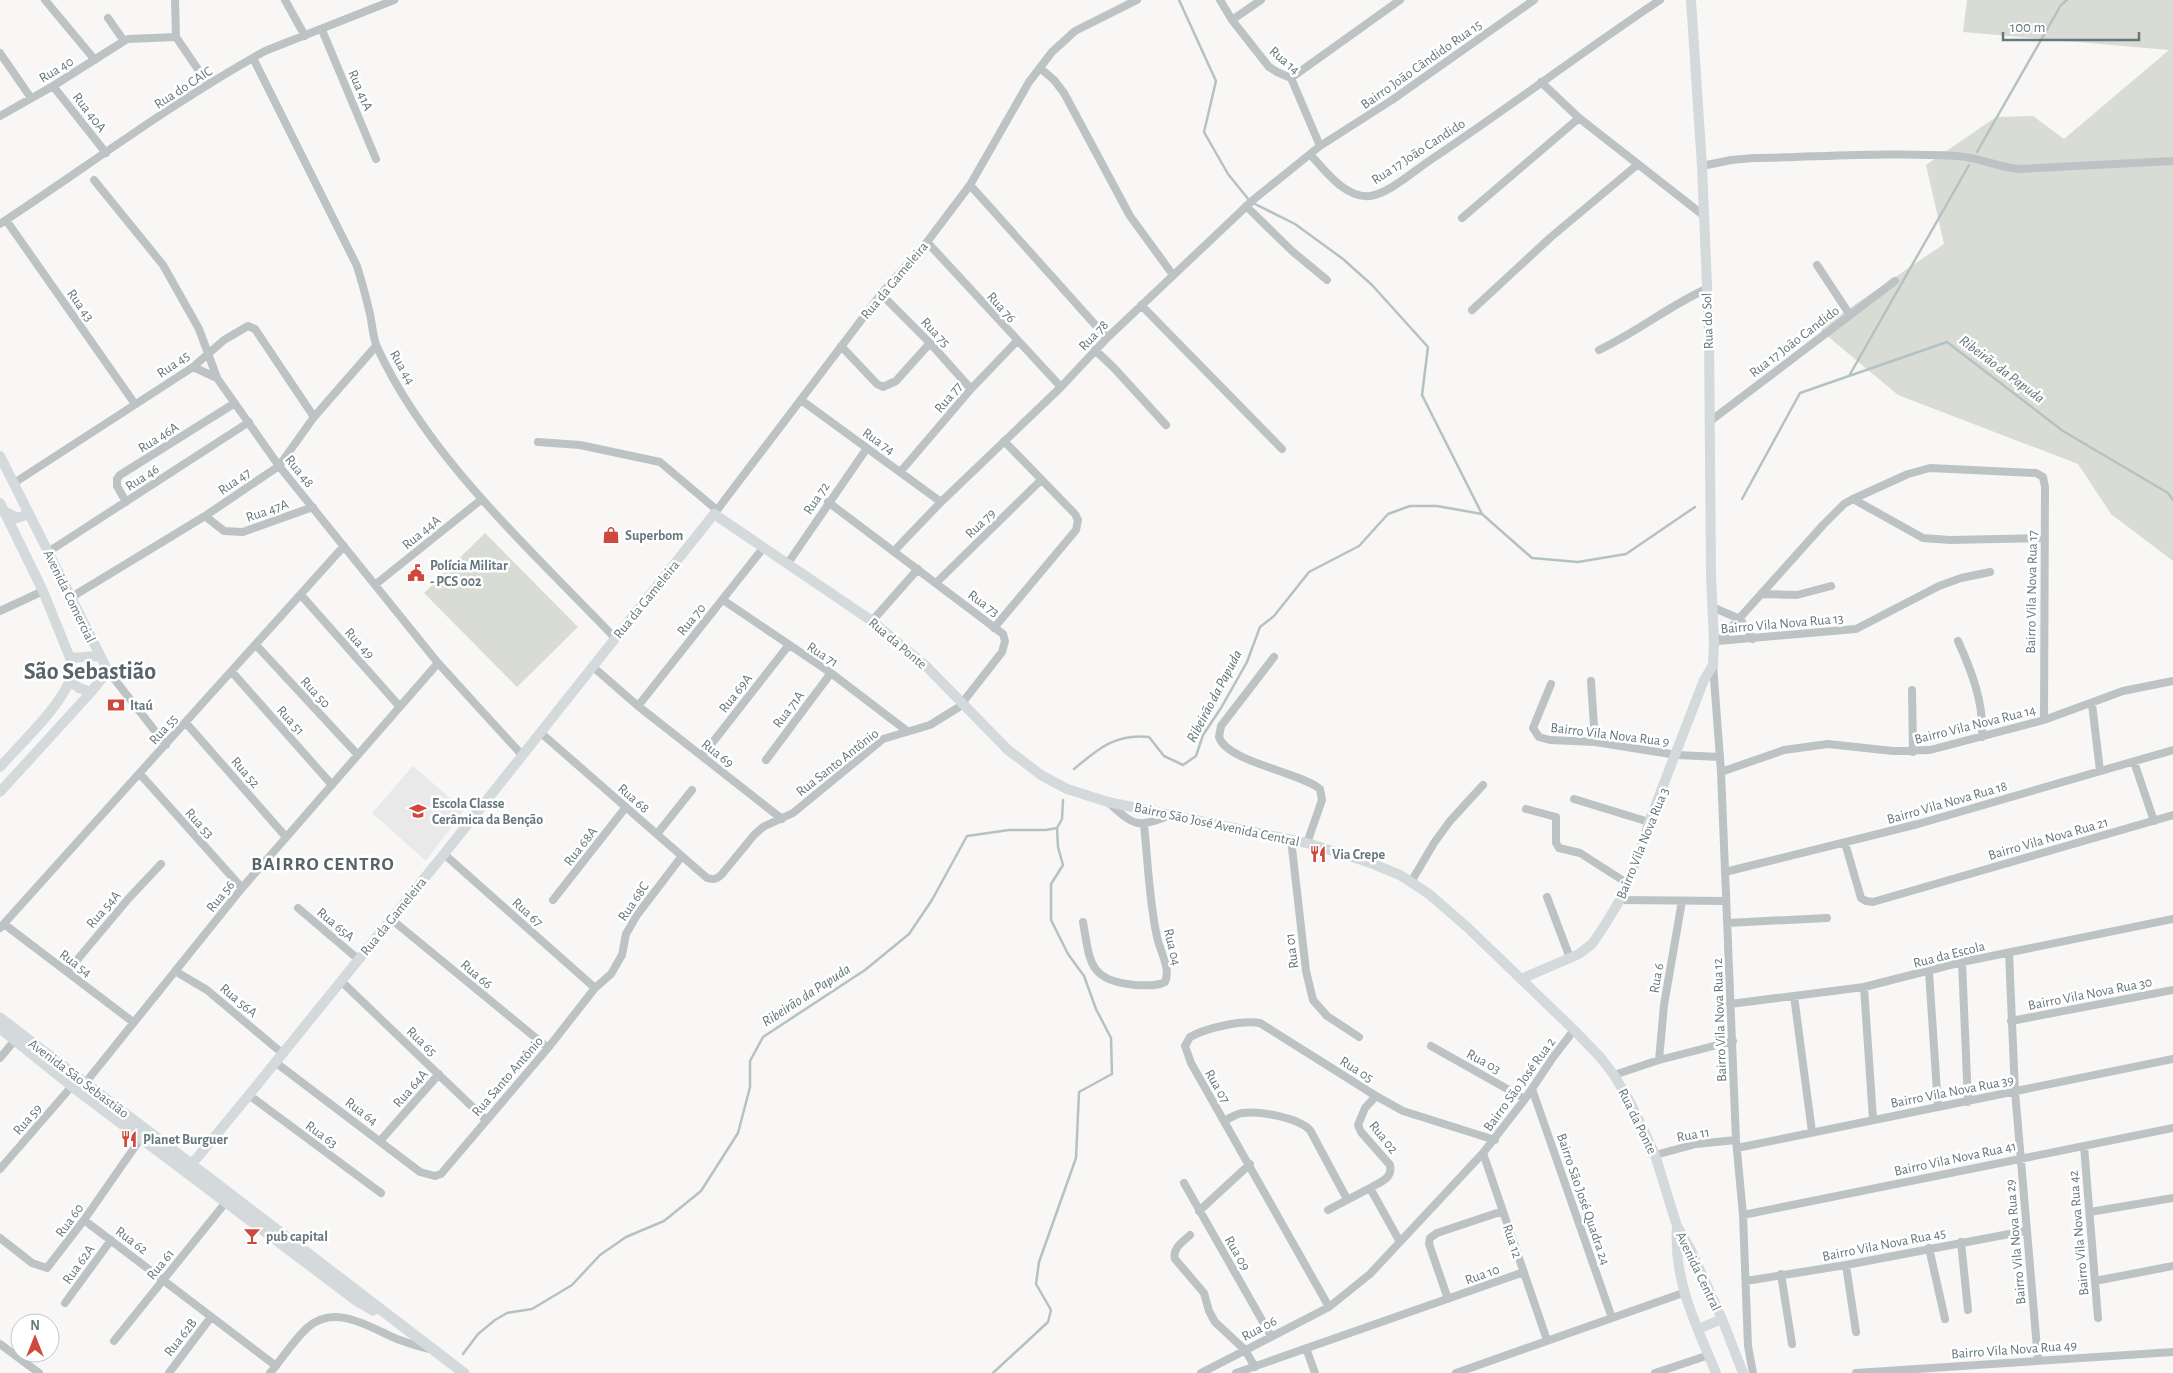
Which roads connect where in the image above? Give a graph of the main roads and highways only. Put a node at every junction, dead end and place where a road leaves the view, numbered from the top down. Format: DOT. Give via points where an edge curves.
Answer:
graph roads {
  1 [pos="0,1018"];
  2 [pos="0,1028"];
  3 [pos="187,1166"];
  4 [pos="414,1334"];
  5 [pos="459,1369"];
  1 -- 3 [label="main road, Avenida São Sebastião" via="86,1082"];
  2 -- 3 [label="main road, Avenida São Sebastião" via="141,1138"];
  3 -- 4 [label="main road, Avenida São Sebastião"];
  3 -- 4 [label="main road, Avenida São Sebastião" via="226,1202 356,1300"];
  4 -- 5 [label="main road"];
}
